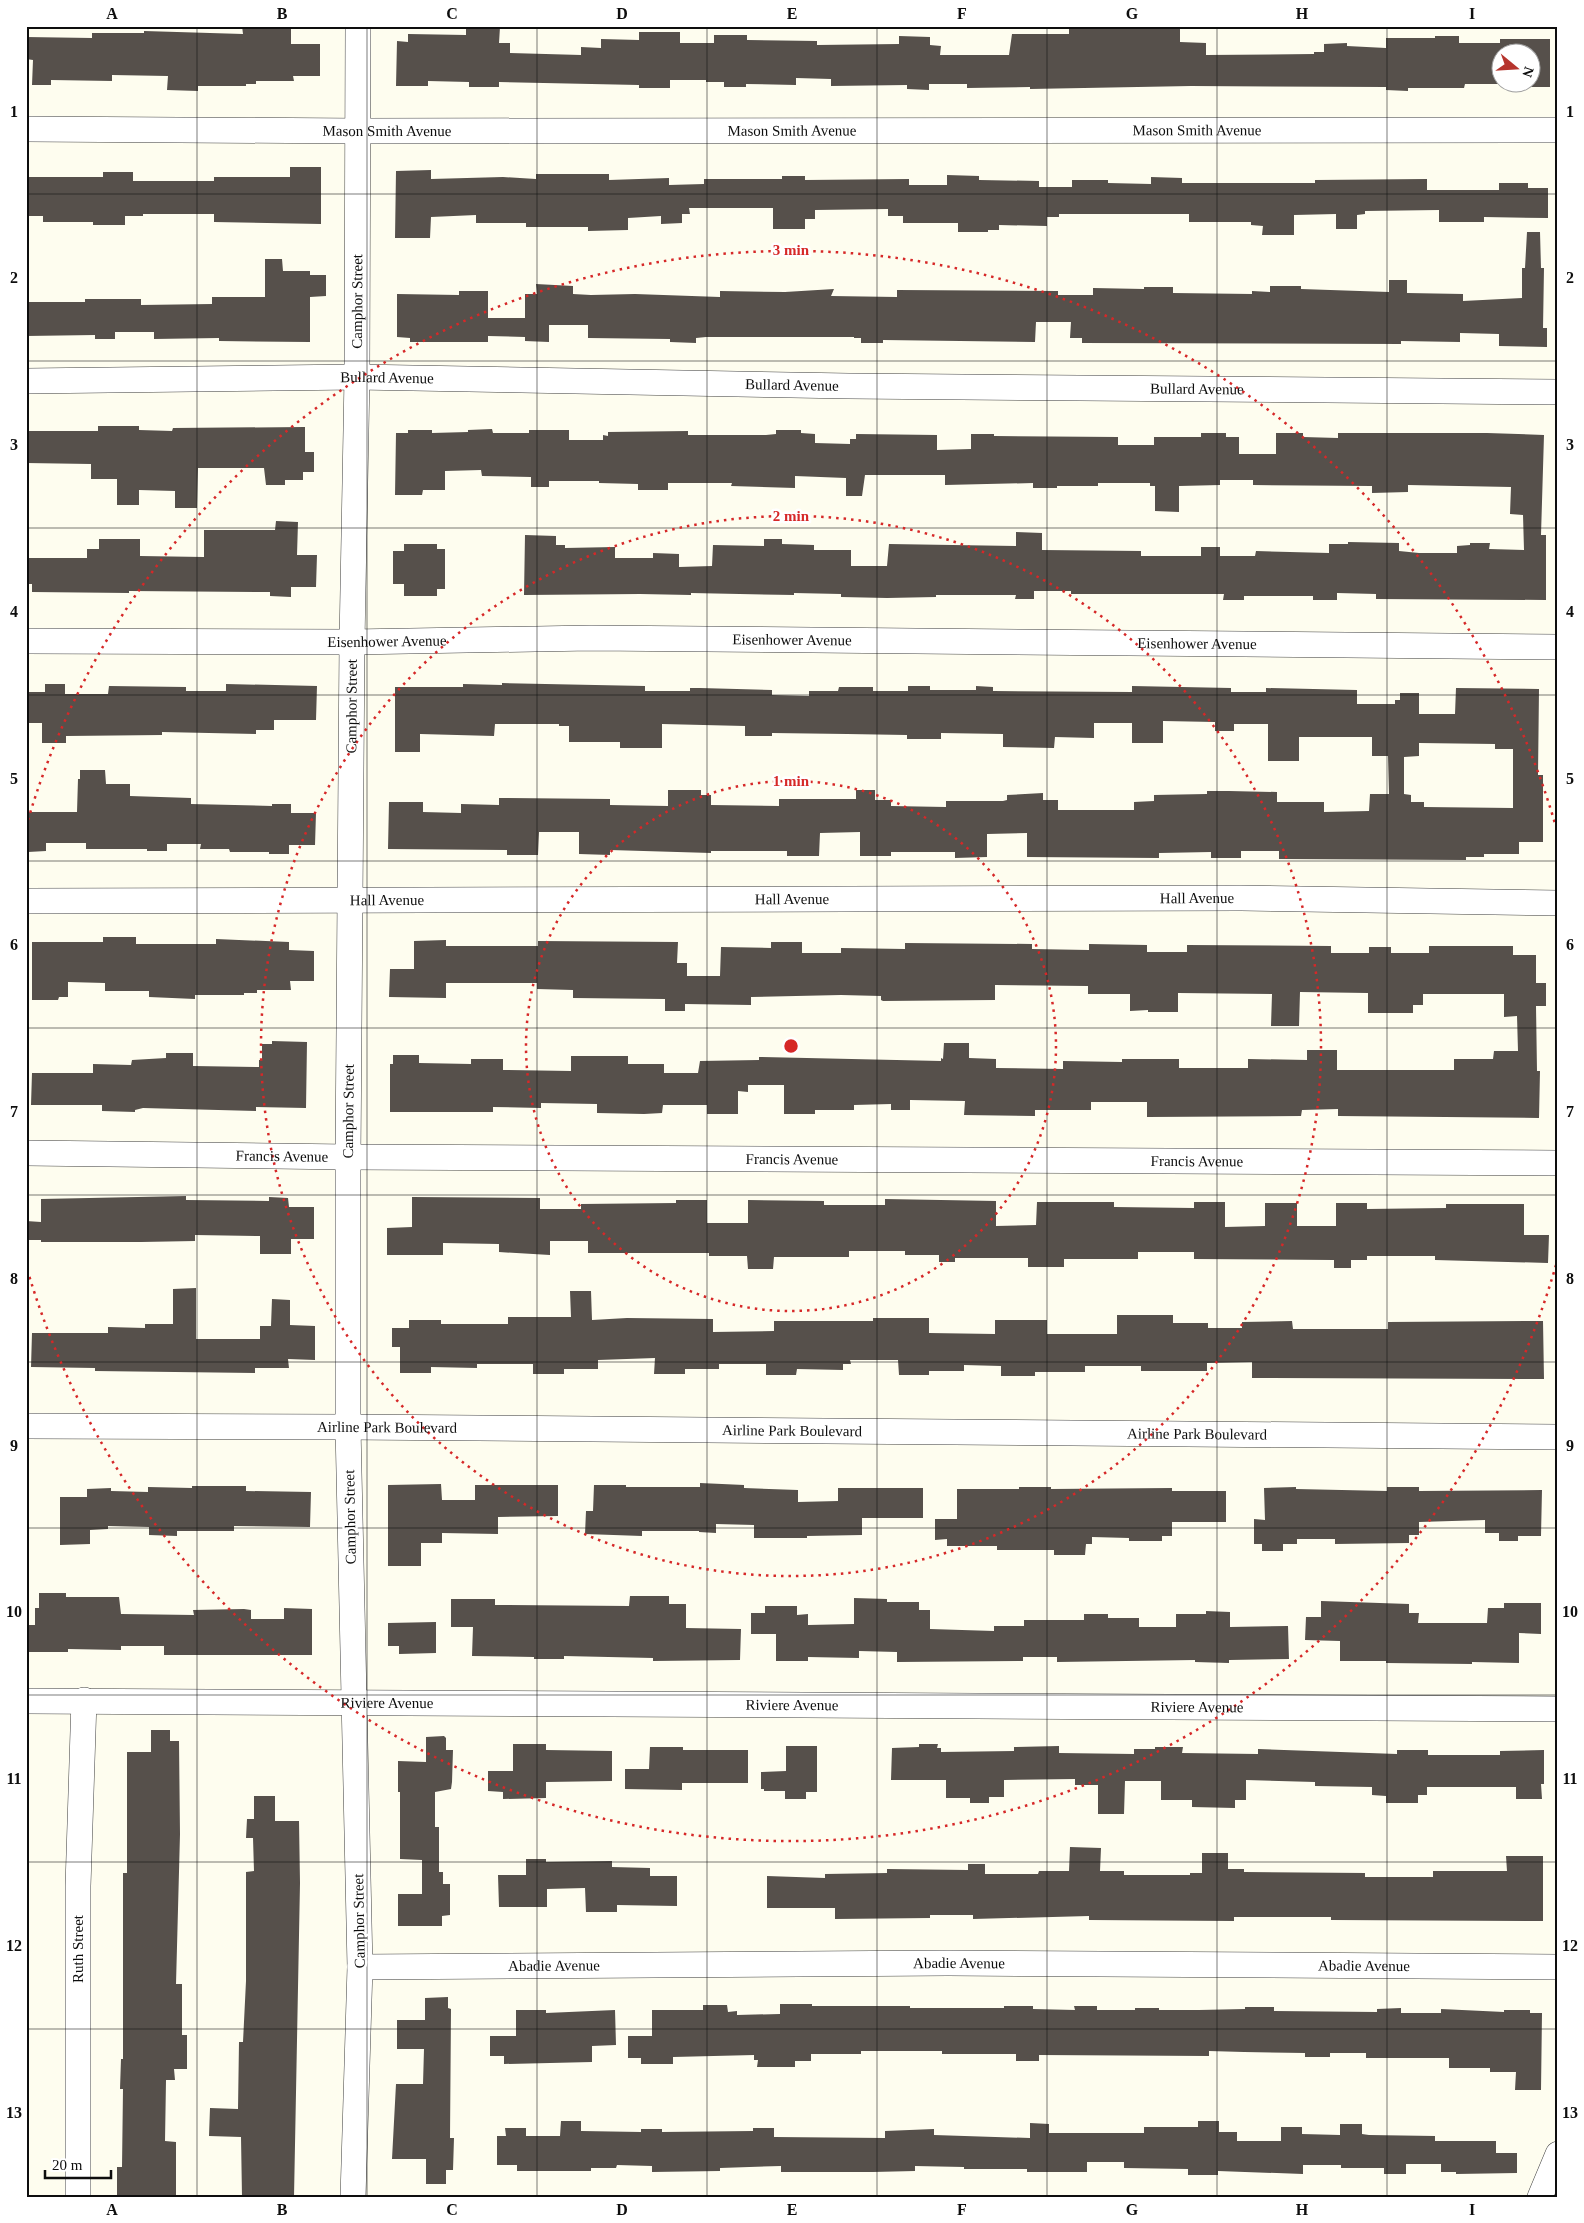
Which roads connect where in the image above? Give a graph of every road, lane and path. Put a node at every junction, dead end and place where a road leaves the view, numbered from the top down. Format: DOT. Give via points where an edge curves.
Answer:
graph roads {
  1 [pos="358,26"];
  2 [pos="26,129"];
  3 [pos="1558,130"];
  4 [pos="359,131"];
  5 [pos="357,377"];
  6 [pos="26,381"];
  7 [pos="1558,392"];
  8 [pos="26,641"];
  9 [pos="352,642"];
  10 [pos="1558,647"];
  11 [pos="352,899"];
  12 [pos="26,901"];
  13 [pos="1558,903"];
  14 [pos="26,1153"];
  15 [pos="348,1157"];
  16 [pos="1558,1163"];
  17 [pos="26,1426"];
  18 [pos="348,1427"];
  19 [pos="1558,1437"];
  20 [pos="26,1700"];
  21 [pos="84,1700"];
  22 [pos="355,1703"];
  23 [pos="1558,1709"];
  24 [pos="360,1967"];
  25 [pos="1558,1968"];
  26 [pos="1558,2154"];
  27 [pos="78,2197"];
  28 [pos="353,2197"];
  29 [pos="1540,2197"];
  1 -- 4 [label="street, Camphor Street"];
  2 -- 4 [label="street, Mason Smith Avenue"];
  3 -- 4 [label="street, Mason Smith Avenue"];
  4 -- 5 [label="street, Camphor Street"];
  5 -- 6 [label="street, Bullard Avenue"];
  5 -- 7 [label="street, Bullard Avenue" via="859,386"];
  5 -- 9 [label="street, Camphor Street"];
  8 -- 9 [label="street, Eisenhower Avenue"];
  9 -- 10 [label="street, Eisenhower Avenue" via="591,638"];
  9 -- 11 [label="street, Camphor Street"];
  11 -- 12 [label="street, Hall Avenue"];
  11 -- 13 [label="street, Hall Avenue" via="1241,898"];
  11 -- 15 [label="street, Camphor Street"];
  14 -- 15 [label="street, Francis Avenue"];
  15 -- 16 [label="street, Francis Avenue"];
  15 -- 18 [label="street, Camphor Street"];
  17 -- 18 [label="street, Airline Park Boulevard"];
  18 -- 19 [label="street, Airline Park Boulevard"];
  18 -- 22 [label="street, Camphor Street"];
  20 -- 21 [label="street, Riviere Avenue"];
  21 -- 22 [label="street, Riviere Avenue"];
  21 -- 27 [label="street, Ruth Street" via="78,1886"];
  22 -- 23 [label="street, Riviere Avenue"];
  22 -- 24 [label="street, Camphor Street"];
  24 -- 25 [label="street, Abadie Avenue" via="948,1963"];
  24 -- 28 [label="street, Camphor Street"];
  26 -- 29 [label="street"];
}
